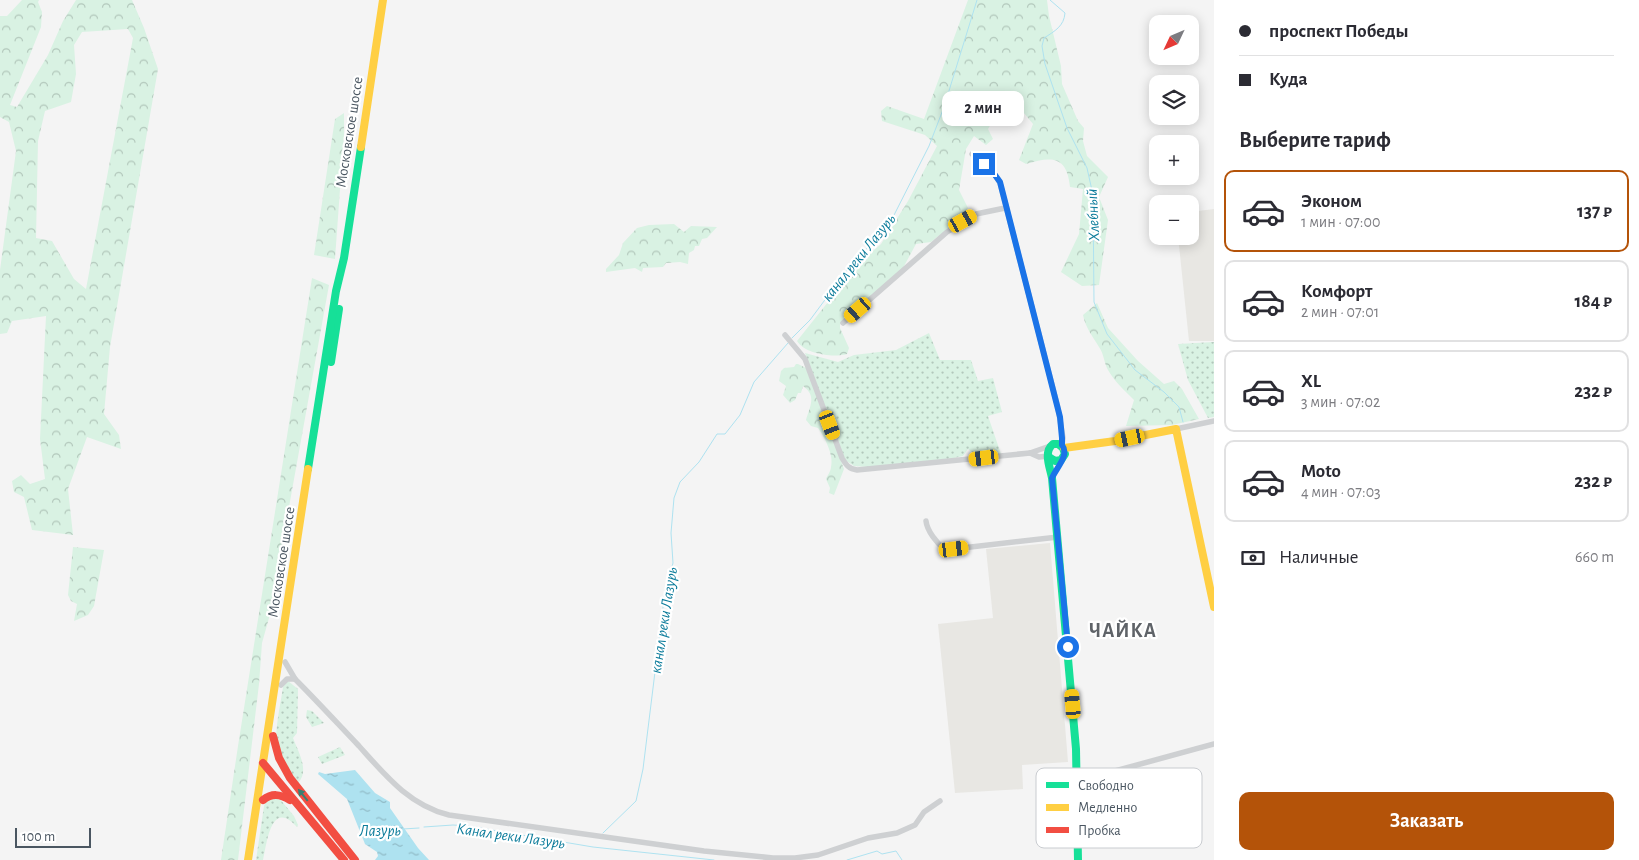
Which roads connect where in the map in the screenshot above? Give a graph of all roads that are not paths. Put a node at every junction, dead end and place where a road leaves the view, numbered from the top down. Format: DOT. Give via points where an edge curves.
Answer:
graph roads {
  1 [pos="384,0"];
  2 [pos="972,154"];
  3 [pos="1005,208"];
  4 [pos="342,268"];
  5 [pos="843,323"];
  6 [pos="785,335"];
  7 [pos="1214,421"];
  8 [pos="1176,429"];
  9 [pos="1052,445"];
  10 [pos="1082,446"];
  11 [pos="1063,447"];
  12 [pos="1030,453"];
  13 [pos="1049,457"];
  14 [pos="1062,459"];
  15 [pos="1052,478"];
  16 [pos="926,521"];
  17 [pos="1058,537"];
  18 [pos="1214,607"];
  19 [pos="284,662"];
  20 [pos="295,679"];
  21 [pos="281,685"];
  22 [pos="273,736"];
  23 [pos="1214,744"];
  24 [pos="265,766"];
  25 [pos="1077,768"];
  26 [pos="1128,768"];
  27 [pos="263,800"];
  28 [pos="940,801"];
  29 [pos="296,804"];
  30 [pos="323,819"];
  31 [pos="315,826"];
  32 [pos="248,860"];
  33 [pos="253,860"];
  34 [pos="344,860"];
  35 [pos="355,860"];
  1 -- 4 [label="main road, Московское шоссе"];
  2 -- 3 [label="street" via="1000,182"];
  3 -- 5 [label="street" via="976,214 947,232"];
  3 -- 11 [label="street" via="1058,408"];
  4 -- 19 [label="main road, Московское шоссе" via="337,326"];
  4 -- 24 [label="main road, Московское шоссе"];
  6 -- 12 [label="street" via="805,359 842,458 852,469"];
  7 -- 8 [label="street"];
  8 -- 10 [label="main road"];
  8 -- 18 [label="main road"];
  9 -- 11 [label="main road"];
  9 -- 12 [label="street"];
  9 -- 13 [label="main road" via="1048,450"];
  10 -- 11 [label="main road"];
  10 -- 14 [label="main road"];
  11 -- 14 [label="main road" via="1065,454"];
  12 -- 13 [label="street"];
  13 -- 14 [label="main road" via="1055,461"];
  13 -- 15 [label="main road"];
  14 -- 15 [label="main road"];
  15 -- 17 [label="main road"];
  16 -- 17 [label="street" via="945,550"];
  17 -- 25 [label="main road"];
  19 -- 20 [label="street"];
  19 -- 21 [label="main road, Московское шоссе"];
  20 -- 21 [label="street" via="287,679"];
  20 -- 28 [label="street" via="408,797 431,810 449,815 704,852 795,858 818,855 868,838 896,833 915,825 924,812"];
  21 -- 22 [label="main road, Московское шоссе"];
  22 -- 24 [label="main road, Московское шоссе"];
  30 -- 22 [label="main road, one-way" via="287,773"];
  23 -- 26 [label="street"];
  24 -- 27 [label="main road, Московское шоссе"];
  24 -- 29 [label="main road"];
  24 -- 32 [label="main road, Московское шоссе"];
  27 -- 29 [label="main road" via="278,794"];
  27 -- 33 [label="main road, Московское шоссе"];
  29 -- 31 [label="main road"];
  30 -- 31 [label="main road"];
  30 -- 35 [label="main road"];
  31 -- 34 [label="main road"];
}
